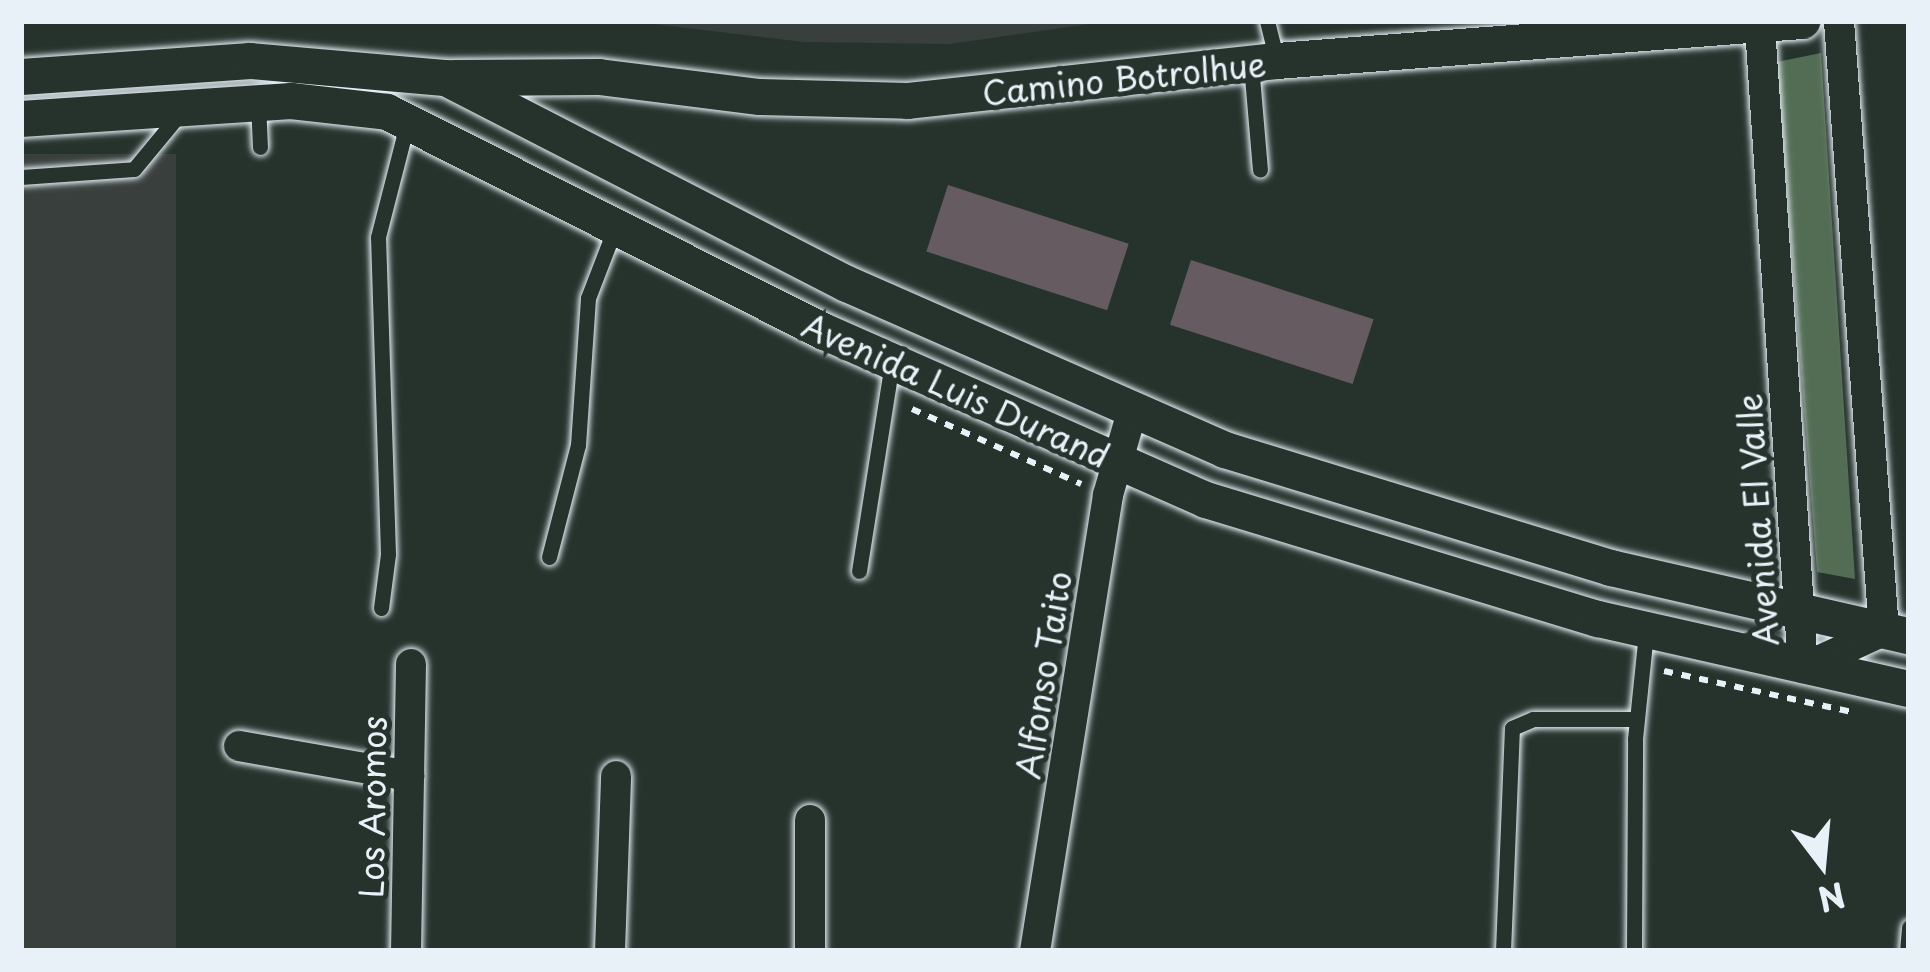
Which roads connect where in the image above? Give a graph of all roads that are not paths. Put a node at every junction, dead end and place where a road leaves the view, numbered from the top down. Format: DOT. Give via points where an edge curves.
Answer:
graph roads {
  1 [pos="1267,21"];
  2 [pos="1802,21"];
  3 [pos="1839,21"];
  4 [pos="1760,27"];
  5 [pos="1479,35"];
  6 [pos="1264,63"];
  7 [pos="21,77"];
  8 [pos="446,78"];
  9 [pos="259,104"];
  10 [pos="184,108"];
  11 [pos="21,119"];
  12 [pos="409,120"];
  13 [pos="260,147"];
  14 [pos="1260,170"];
  15 [pos="21,177"];
  16 [pos="615,228"];
  17 [pos="892,362"];
  18 [pos="1132,412"];
  19 [pos="1113,462"];
  20 [pos="549,557"];
  21 [pos="859,571"];
  22 [pos="381,608"];
  23 [pos="1800,614"];
  24 [pos="1646,632"];
  25 [pos="1896,633"];
  26 [pos="411,664"];
  27 [pos="1803,668"];
  28 [pos="1909,689"];
  29 [pos="1636,719"];
  30 [pos="238,746"];
  31 [pos="409,776"];
  32 [pos="616,776"];
  33 [pos="810,820"];
  34 [pos="1909,927"];
  35 [pos="406,951"];
  36 [pos="610,951"];
  37 [pos="810,951"];
  38 [pos="1035,951"];
  39 [pos="1503,951"];
  40 [pos="1634,951"];
  41 [pos="1907,951"];
  1 -- 6 [label="lane"];
  2 -- 4 [label="street, Camino Botrolhue"];
  3 -- 25 [label="street"];
  4 -- 5 [label="street, Camino Botrolhue"];
  4 -- 23 [label="street, Avenida El Valle"];
  5 -- 6 [label="street, Camino Botrolhue"];
  6 -- 8 [label="street, Camino Botrolhue" via="908,101 760,97 599,76"];
  6 -- 14 [label="lane"];
  7 -- 8 [label="street, Avenida Luis Durand" via="250,61"];
  8 -- 18 [label="street, Avenida Luis Durand" via="847,284"];
  9 -- 10 [label="street, Avenida Luis Durand"];
  9 -- 12 [label="street, Avenida Luis Durand" via="346,103"];
  9 -- 13 [label="lane"];
  10 -- 11 [label="street, Avenida Luis Durand"];
  10 -- 15 [label="lane" via="134,169"];
  12 -- 16 [label="street, Avenida Luis Durand"];
  12 -- 22 [label="lane" via="378,237 388,554"];
  16 -- 17 [label="street, Avenida Luis Durand"];
  16 -- 20 [label="lane" via="588,298 578,445"];
  17 -- 19 [label="street, Avenida Luis Durand"];
  17 -- 21 [label="lane"];
  18 -- 19 [label="street, Alfonso Taito"];
  18 -- 23 [label="street, Avenida Luis Durand" via="1394,508"];
  19 -- 24 [label="street, Avenida Luis Durand" via="1292,530"];
  19 -- 38 [label="street, Alfonso Taito"];
  23 -- 25 [label="street, Avenida Luis Durand"];
  23 -- 27 [label="street, Avenida El Valle"];
  24 -- 27 [label="street, Avenida Luis Durand"];
  24 -- 29 [label="lane"];
  25 -- 27 [label="street, Avenida El Valle"];
  26 -- 31 [label="street, Los Aromos"];
  27 -- 28 [label="street, Avenida Luis Durand"];
  29 -- 39 [label="lane" via="1533,719 1512,728"];
  29 -- 40 [label="lane"];
  30 -- 31 [label="street"];
  31 -- 35 [label="street, Los Aromos"];
  32 -- 36 [label="street"];
  33 -- 37 [label="street"];
  34 -- 41 [label="lane"];
}
